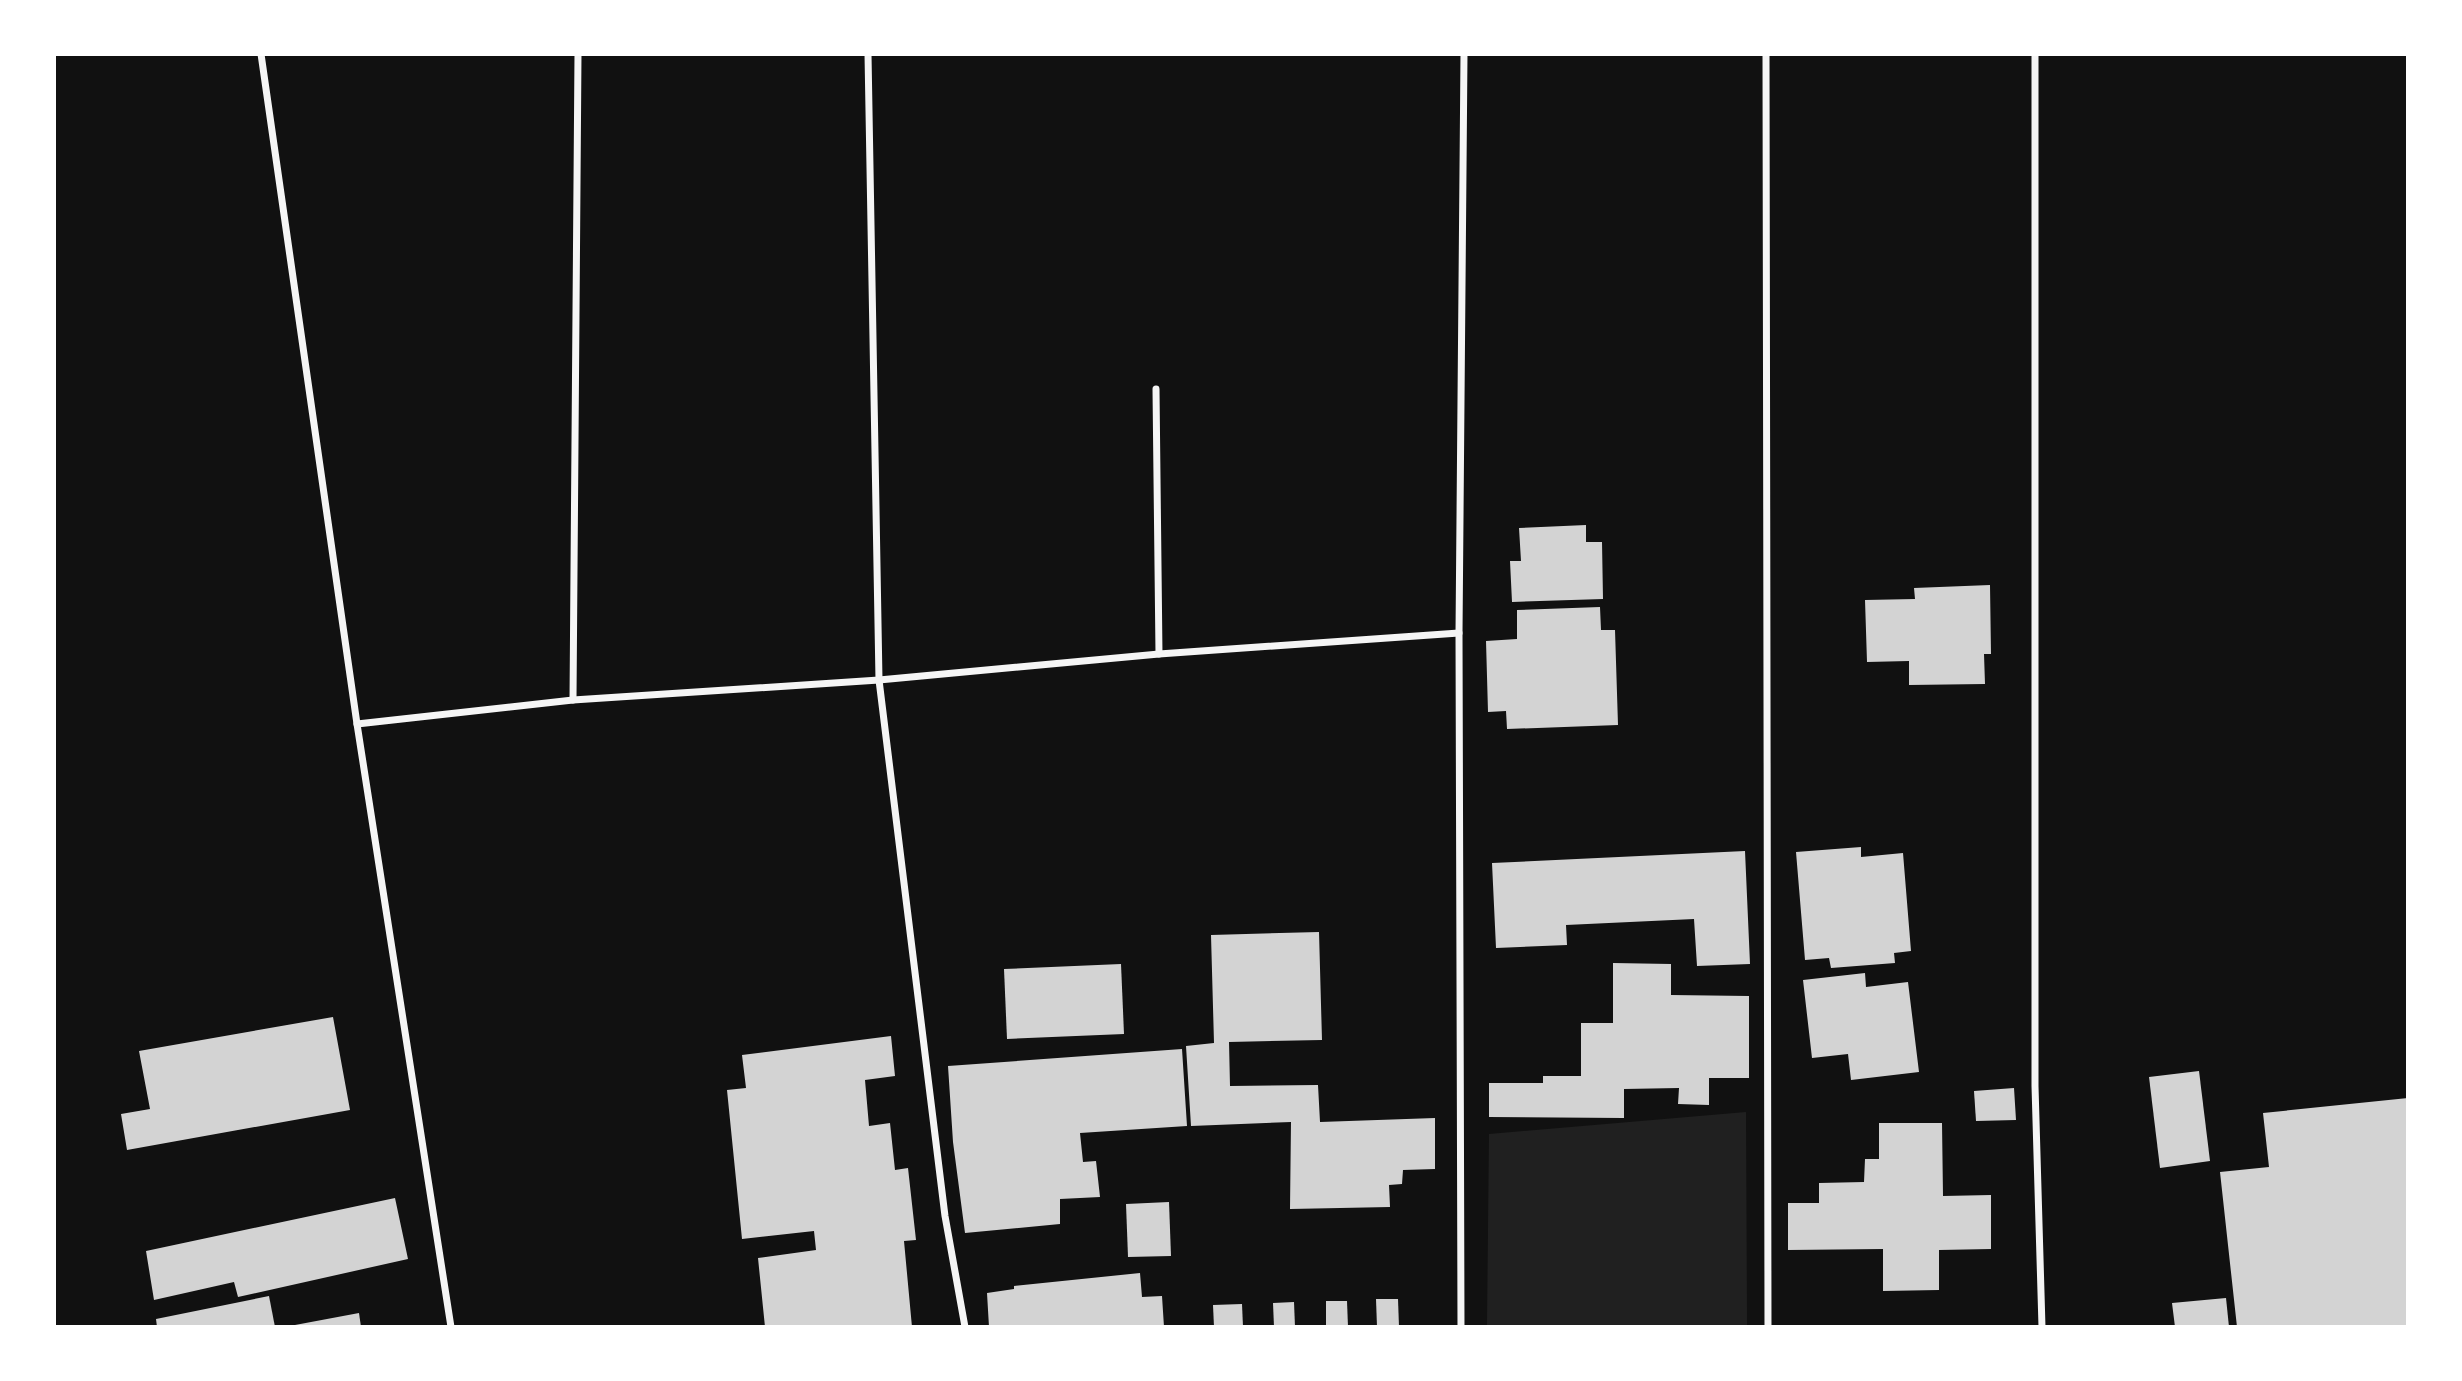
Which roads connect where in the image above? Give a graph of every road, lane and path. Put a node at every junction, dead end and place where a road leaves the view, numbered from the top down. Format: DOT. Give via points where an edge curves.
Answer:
graph roads {
  1 [pos="261,54"];
  2 [pos="578,54"];
  3 [pos="868,54"];
  4 [pos="1464,54"];
  5 [pos="1766,54"];
  6 [pos="2035,54"];
  7 [pos="1156,389"];
  8 [pos="1459,633"];
  9 [pos="1159,654"];
  10 [pos="879,680"];
  11 [pos="573,700"];
  12 [pos="357,724"];
  13 [pos="451,1327"];
  14 [pos="965,1327"];
  15 [pos="1461,1327"];
  16 [pos="1768,1327"];
  17 [pos="2042,1327"];
  1 -- 12 [label="street"];
  2 -- 11 [label="street"];
  3 -- 10 [label="street"];
  4 -- 8 [label="street"];
  5 -- 16 [label="street"];
  6 -- 17 [label="street" via="2035,1086"];
  7 -- 9 [label="street"];
  8 -- 9 [label="street"];
  8 -- 15 [label="street"];
  9 -- 10 [label="street"];
  10 -- 11 [label="street"];
  10 -- 14 [label="street" via="945,1216"];
  11 -- 12 [label="street"];
  12 -- 13 [label="street"];
}
